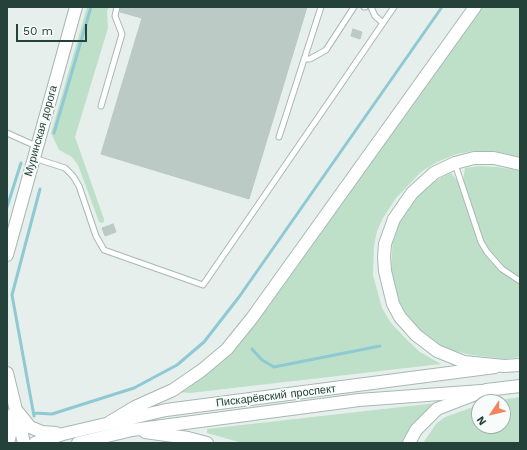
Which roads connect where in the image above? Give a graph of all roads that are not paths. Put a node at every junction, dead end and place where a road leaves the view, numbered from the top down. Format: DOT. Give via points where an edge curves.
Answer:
graph roads {
  1 [pos="76,7"];
  2 [pos="117,7"];
  3 [pos="321,7"];
  4 [pos="354,7"];
  5 [pos="371,7"];
  6 [pos="394,7"];
  7 [pos="475,7"];
  8 [pos="383,22"];
  9 [pos="304,58"];
  10 [pos="101,106"];
  11 [pos="7,133"];
  12 [pos="278,137"];
  13 [pos="35,152"];
  14 [pos="454,163"];
  15 [pos="520,164"];
  16 [pos="7,256"];
  17 [pos="520,281"];
  18 [pos="520,365"];
  19 [pos="504,366"];
  20 [pos="7,373"];
  21 [pos="520,386"];
  22 [pos="486,390"];
  23 [pos="14,404"];
  24 [pos="110,422"];
  25 [pos="132,430"];
  26 [pos="63,434"];
  27 [pos="8,443"];
  28 [pos="24,443"];
  29 [pos="35,443"];
  30 [pos="78,443"];
  31 [pos="207,443"];
  32 [pos="409,443"];
  1 -- 13 [label="street, Муринская дорога"];
  2 -- 10 [label="lane" via="115,16 122,34"];
  3 -- 9 [label="lane"];
  4 -- 9 [label="lane" via="326,50 310,59"];
  5 -- 8 [label="lane" via="375,16"];
  6 -- 8 [label="lane"];
  7 -- 24 [label="street" via="252,318 227,348 202,370 173,390 135,407"];
  8 -- 13 [label="lane" via="203,285 104,250 73,176"];
  9 -- 12 [label="lane"];
  11 -- 13 [label="lane"];
  13 -- 16 [label="street, Муринская дорога"];
  14 -- 15 [label="street" via="483,157"];
  14 -- 17 [label="lane" via="481,242 493,261"];
  14 -- 19 [label="street" via="434,173 419,185 394,219 385,244 388,286 400,317 416,335 437,351 464,362"];
  18 -- 19 [label="street, Пискарёвский проспект"];
  19 -- 24 [label="street, Пискарёвский проспект" via="166,410"];
  20 -- 23 [label="street"];
  21 -- 22 [label="street, Пискарёвский проспект"];
  22 -- 25 [label="street, Пискарёвский проспект" via="359,400"];
  22 -- 32 [label="street" via="437,409 416,430"];
  23 -- 26 [label="street" via="30,427 42,432"];
  23 -- 27 [label="street" via="12,431"];
  23 -- 28 [label="street"];
  24 -- 26 [label="street, Пискарёвский проспект"];
  25 -- 30 [label="street, Пискарёвский проспект"];
  25 -- 31 [label="street"];
  26 -- 29 [label="street, Пискарёвский проспект"];
}
